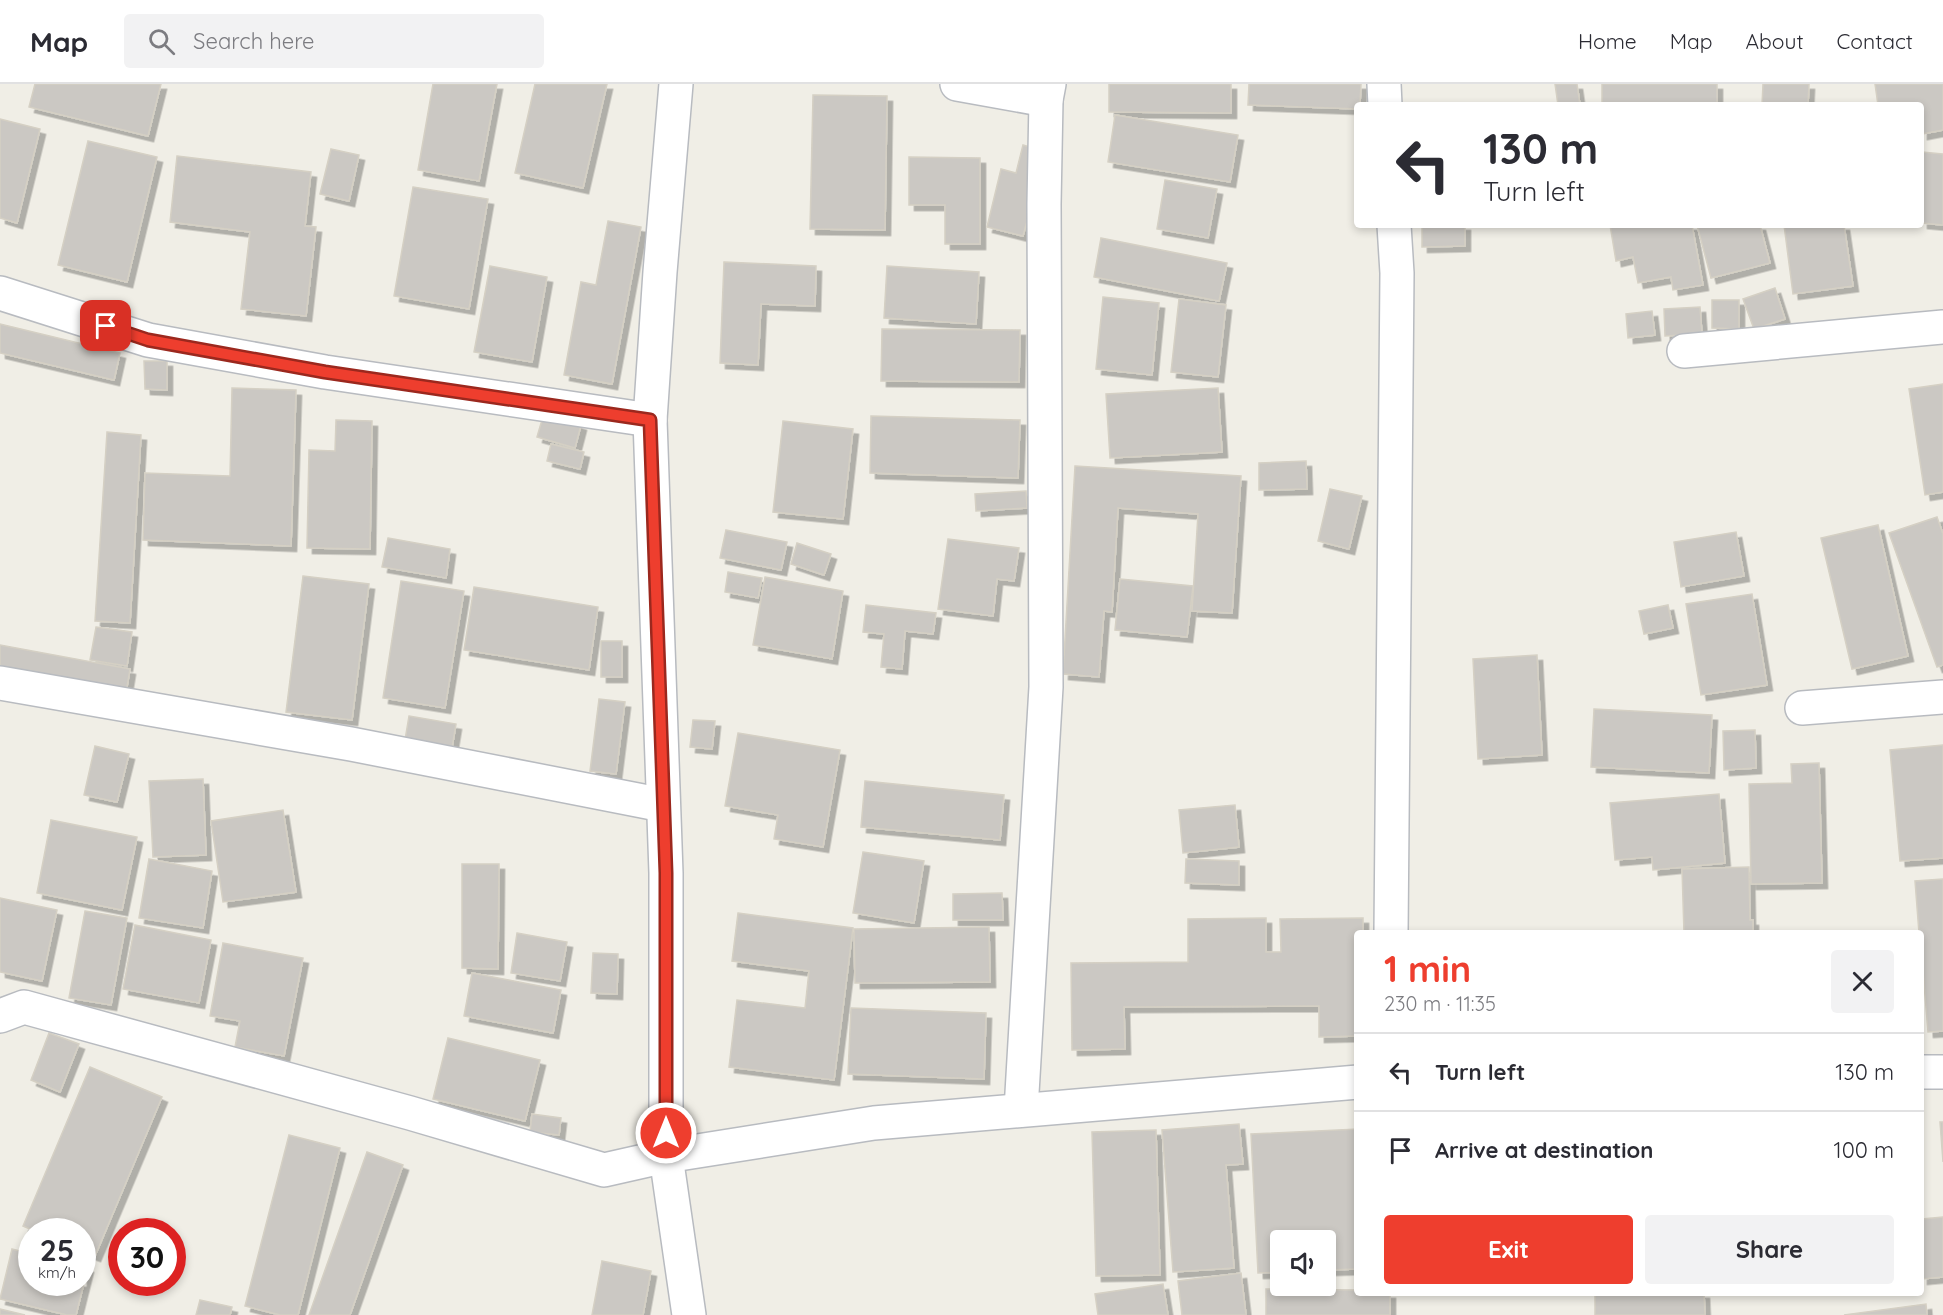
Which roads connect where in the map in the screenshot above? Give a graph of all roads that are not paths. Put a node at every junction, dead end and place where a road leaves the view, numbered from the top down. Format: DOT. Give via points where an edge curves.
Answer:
graph roads {
  1 [pos="676,84"];
  2 [pos="957,84"];
  3 [pos="1384,84"];
  4 [pos="1048,92"];
  5 [pos="1385,102"];
  6 [pos="1394,228"];
  7 [pos="0,293"];
  8 [pos="1943,327"];
  9 [pos="1684,351"];
  10 [pos="650,420"];
  11 [pos="0,683"];
  12 [pos="1943,697"];
  13 [pos="1802,708"];
  14 [pos="663,805"];
  15 [pos="1391,930"];
  16 [pos="0,1016"];
  17 [pos="1924,1072"];
  18 [pos="1943,1072"];
  19 [pos="1354,1082"];
  20 [pos="1021,1110"];
  21 [pos="666,1156"];
  22 [pos="689,1315"];
  1 -- 10 [label="street"];
  2 -- 4 [label="street"];
  3 -- 5 [label="street"];
  4 -- 20 [label="street" via="1044,204 1046,687"];
  6 -- 15 [label="street" via="1397,273"];
  7 -- 10 [label="street" via="148,340 325,372"];
  8 -- 9 [label="street"];
  10 -- 14 [label="street"];
  11 -- 14 [label="street" via="351,744"];
  12 -- 13 [label="street"];
  14 -- 21 [label="street"];
  16 -- 21 [label="street" via="24,1007 604,1170"];
  17 -- 18 [label="street"];
  19 -- 20 [label="street"];
  20 -- 21 [label="street" via="874,1123"];
  21 -- 22 [label="street"];
}
